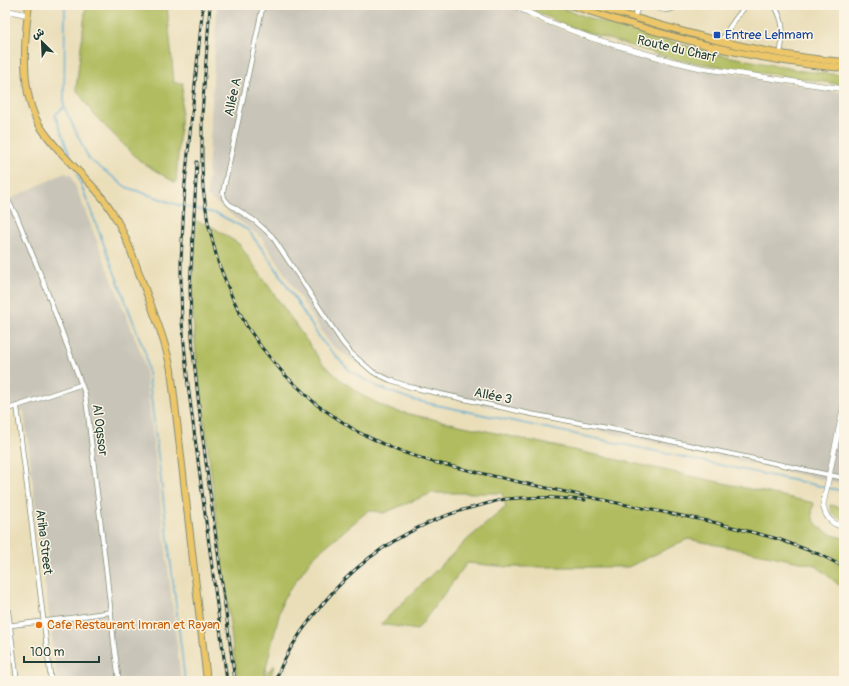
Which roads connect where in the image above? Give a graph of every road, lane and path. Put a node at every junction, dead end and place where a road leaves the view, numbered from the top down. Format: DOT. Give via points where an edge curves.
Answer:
graph roads {
  1 [pos="29,5"];
  2 [pos="263,5"];
  3 [pos="513,5"];
  4 [pos="570,5"];
  5 [pos="592,5"];
  6 [pos="639,5"];
  7 [pos="652,5"];
  8 [pos="679,5"];
  9 [pos="747,5"];
  10 [pos="774,5"];
  11 [pos="5,10"];
  12 [pos="28,15"];
  13 [pos="634,18"];
  14 [pos="721,41"];
  15 [pos="780,54"];
  16 [pos="844,62"];
  17 [pos="844,68"];
  18 [pos="844,89"];
  19 [pos="223,192"];
  20 [pos="5,195"];
  21 [pos="10,206"];
  22 [pos="5,208"];
  23 [pos="80,385"];
  24 [pos="844,404"];
  25 [pos="16,406"];
  26 [pos="5,410"];
  27 [pos="828,477"];
  28 [pos="844,478"];
  29 [pos="844,527"];
  30 [pos="5,586"];
  31 [pos="111,612"];
  32 [pos="43,621"];
  33 [pos="7,625"];
  34 [pos="17,681"];
  35 [pos="51,681"];
  36 [pos="119,681"];
  37 [pos="207,681"];
  1 -- 12 [label="main road"];
  2 -- 19 [label="street, Allée A"];
  3 -- 18 [label="street, Route du Charf" via="591,38 671,61"];
  4 -- 17 [label="main road" via="699,44 770,59"];
  5 -- 13 [label="main road"];
  6 -- 13 [label="street"];
  7 -- 8 [label="street" via="672,10"];
  9 -- 14 [label="street" via="739,12"];
  10 -- 15 [label="street" via="783,26"];
  11 -- 12 [label="street"];
  12 -- 37 [label="main road" via="26,78 28,95 37,120 60,152 102,197 115,217 130,249 168,355 172,370"];
  13 -- 14 [label="main road"];
  14 -- 15 [label="main road"];
  15 -- 16 [label="main road"];
  19 -- 27 [label="street, Allée 3" via="229,204 272,236 342,342 373,372 410,387 462,399"];
  20 -- 21 [label="street, Al Oqssor"];
  21 -- 22 [label="street"];
  21 -- 23 [label="street, Al Oqssor" via="42,278"];
  23 -- 25 [label="street"];
  23 -- 31 [label="street, Al Oqssor" via="85,394 88,415"];
  24 -- 27 [label="street"];
  25 -- 26 [label="street"];
  25 -- 32 [label="street, Ariha Street"];
  27 -- 28 [label="street, Allée 3"];
  27 -- 29 [label="street" via="824,512 828,519"];
  30 -- 33 [label="street"];
  31 -- 32 [label="street"];
  31 -- 36 [label="street, Al Oqssor"];
  32 -- 33 [label="street"];
  32 -- 35 [label="street, Ariha Street"];
  33 -- 34 [label="street"];
}
